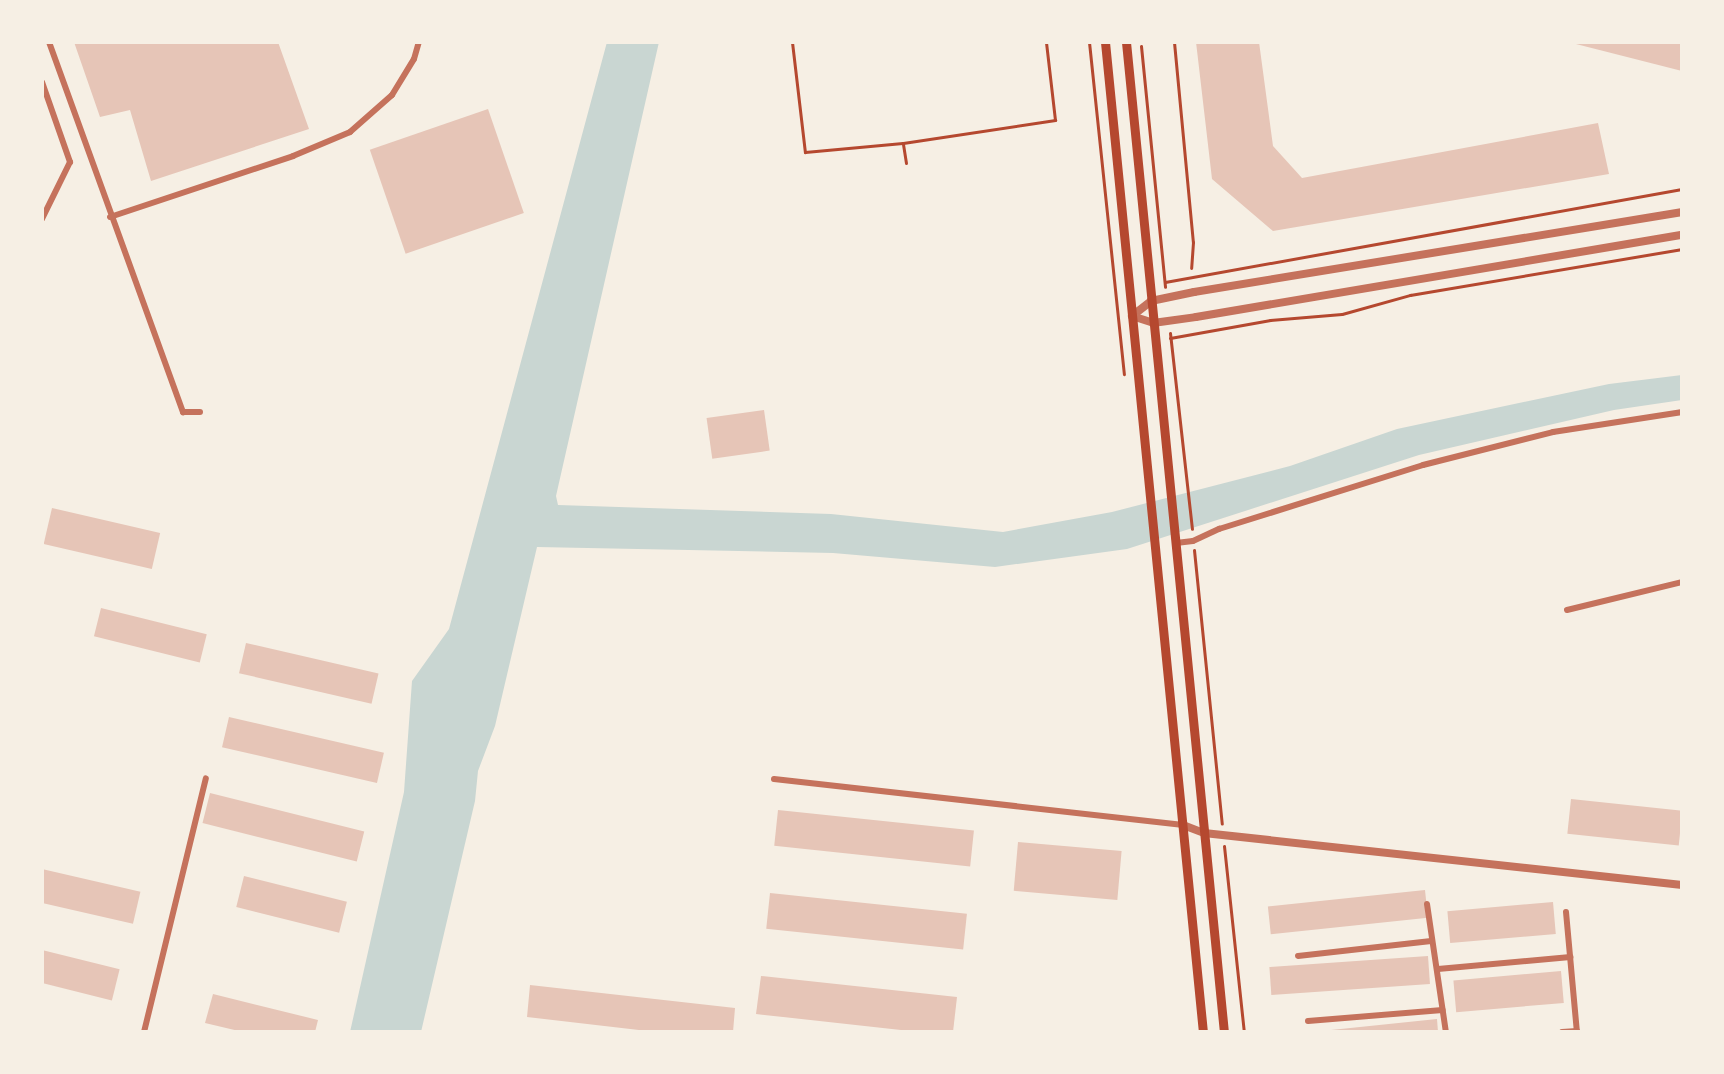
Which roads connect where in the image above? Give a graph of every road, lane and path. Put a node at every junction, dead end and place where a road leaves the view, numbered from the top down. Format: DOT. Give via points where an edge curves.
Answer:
graph roads {
  1 [pos="49,42"];
  2 [pos="419,42"];
  3 [pos="792,42"];
  4 [pos="1046,42"];
  5 [pos="1105,42"];
  6 [pos="1126,42"];
  7 [pos="1174,42"];
  8 [pos="42,82"];
  9 [pos="903,143"];
  10 [pos="906,163"];
  11 [pos="1682,189"];
  12 [pos="1682,212"];
  13 [pos="111,217"];
  14 [pos="42,219"];
  15 [pos="1682,235"];
  16 [pos="1682,249"];
  17 [pos="1191,268"];
  18 [pos="1165,282"];
  19 [pos="1151,301"];
  20 [pos="1132,316"];
  21 [pos="1153,323"];
  22 [pos="1170,338"];
  23 [pos="200,412"];
  24 [pos="1682,412"];
  25 [pos="1176,543"];
  26 [pos="1682,582"];
  27 [pos="1567,610"];
  28 [pos="206,778"];
  29 [pos="774,779"];
  30 [pos="1184,825"];
  31 [pos="1204,833"];
  32 [pos="1682,885"];
  33 [pos="1427,904"];
  34 [pos="1566,912"];
  35 [pos="1431,941"];
  36 [pos="1298,956"];
  37 [pos="1570,957"];
  38 [pos="1438,969"];
  39 [pos="1443,1010"];
  40 [pos="1308,1021"];
  41 [pos="144,1032"];
  42 [pos="1203,1032"];
  43 [pos="1224,1032"];
  44 [pos="1446,1032"];
  45 [pos="1562,1032"];
  46 [pos="1577,1032"];
  1 -- 13 [label="street"];
  2 -- 13 [label="street" via="414,59 392,95 350,132 293,156"];
  3 -- 9 [label="path" via="805,152"];
  4 -- 9 [label="path" via="1055,120"];
  5 -- 20 [label="main road"];
  6 -- 19 [label="main road"];
  7 -- 17 [label="path"];
  8 -- 14 [label="street" via="70,162"];
  9 -- 10 [label="path"];
  11 -- 18 [label="path"];
  12 -- 19 [label="street"];
  13 -- 23 [label="street" via="183,412"];
  15 -- 21 [label="street"];
  16 -- 22 [label="path" via="1410,295 1342,314 1270,320"];
  19 -- 20 [label="street"];
  19 -- 21 [label="main road"];
  20 -- 21 [label="street"];
  20 -- 30 [label="main road"];
  21 -- 25 [label="main road"];
  24 -- 25 [label="street" via="1553,432 1423,465 1219,529 1193,541"];
  25 -- 31 [label="main road"];
  26 -- 27 [label="street"];
  28 -- 41 [label="street"];
  29 -- 30 [label="street"];
  30 -- 31 [label="street"];
  30 -- 42 [label="main road"];
  31 -- 32 [label="street"];
  31 -- 43 [label="main road"];
  33 -- 35 [label="street"];
  34 -- 37 [label="street"];
  35 -- 36 [label="street"];
  35 -- 38 [label="street"];
  37 -- 38 [label="street"];
  37 -- 46 [label="street"];
  38 -- 39 [label="street"];
  39 -- 40 [label="street"];
  39 -- 44 [label="street"];
  45 -- 46 [label="street"];
}
